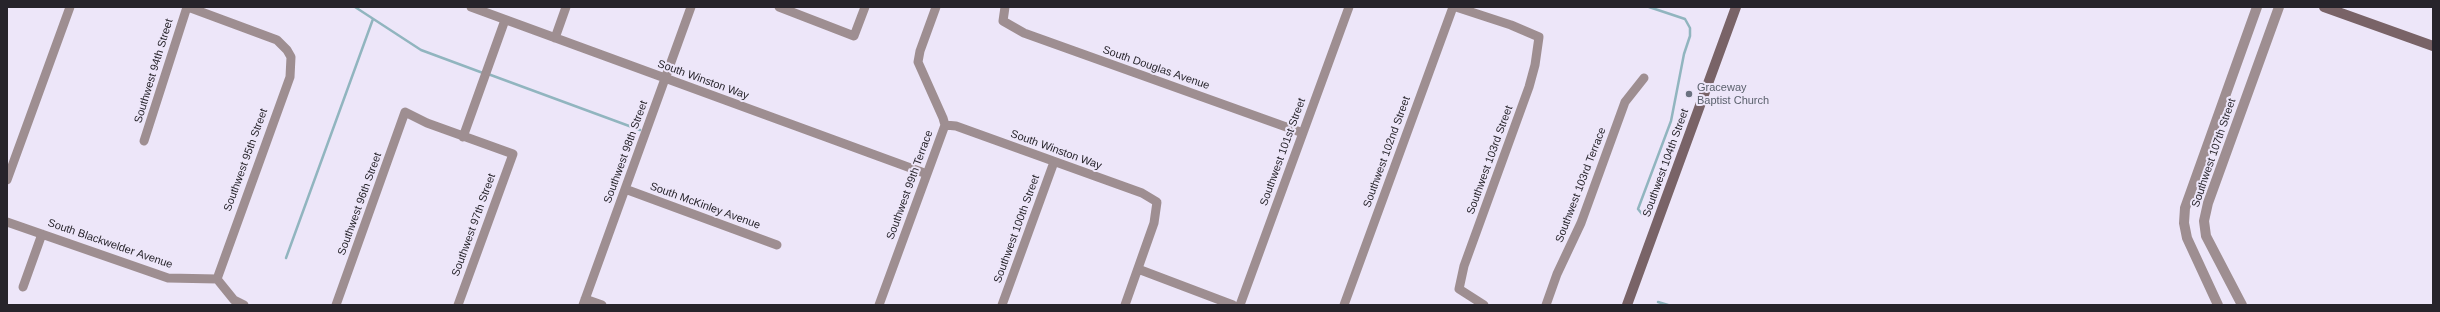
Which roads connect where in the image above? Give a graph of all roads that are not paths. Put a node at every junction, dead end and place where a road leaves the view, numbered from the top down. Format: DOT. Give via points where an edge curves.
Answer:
graph roads {
  1 [pos="70,7"];
  2 [pos="187,7"];
  3 [pos="471,7"];
  4 [pos="566,7"];
  5 [pos="691,7"];
  6 [pos="780,7"];
  7 [pos="865,7"];
  8 [pos="936,7"];
  9 [pos="1005,7"];
  10 [pos="1349,7"];
  11 [pos="1455,7"];
  12 [pos="1736,7"];
  13 [pos="2257,7"];
  14 [pos="2279,7"];
  15 [pos="2331,8"];
  16 [pos="505,20"];
  17 [pos="555,38"];
  18 [pos="2433,46"];
  19 [pos="665,78"];
  20 [pos="1644,78"];
  21 [pos="945,125"];
  22 [pos="1303,133"];
  23 [pos="463,136"];
  24 [pos="144,141"];
  25 [pos="1054,162"];
  26 [pos="927,174"];
  27 [pos="7,180"];
  28 [pos="625,189"];
  29 [pos="7,222"];
  30 [pos="42,234"];
  31 [pos="777,245"];
  32 [pos="1138,269"];
  33 [pos="216,279"];
  34 [pos="23,287"];
  35 [pos="584,302"];
  36 [pos="244,305"];
  37 [pos="336,305"];
  38 [pos="458,305"];
  39 [pos="602,305"];
  40 [pos="879,305"];
  41 [pos="1002,305"];
  42 [pos="1125,305"];
  43 [pos="1233,305"];
  44 [pos="1240,305"];
  45 [pos="1344,305"];
  46 [pos="1484,305"];
  47 [pos="1546,305"];
  48 [pos="1627,305"];
  49 [pos="2218,305"];
  50 [pos="2242,305"];
  1 -- 27 [label="street"];
  2 -- 24 [label="street, Southwest 94th Street"];
  2 -- 33 [label="street, Southwest 95th Street" via="277,40 291,58 290,77"];
  3 -- 16 [label="street, South Winston Way"];
  4 -- 17 [label="street"];
  5 -- 19 [label="street, Southwest 98th Street"];
  6 -- 7 [label="street" via="854,36"];
  8 -- 21 [label="street, Southwest 99th Terrace" via="918,62"];
  9 -- 22 [label="street, South Douglas Avenue" via="1003,21 1024,33"];
  10 -- 22 [label="street, Southwest 101st Street"];
  11 -- 45 [label="street, Southwest 102nd Street"];
  11 -- 46 [label="street, Southwest 103rd Street" via="1539,37 1529,87 1464,266 1459,289"];
  12 -- 48 [label="main road, Southwest 104th Street"];
  13 -- 49 [label="street, Southwest 107th Street" via="2185,208 2186,238"];
  14 -- 50 [label="street, Southwest 107th Street" via="2208,203 2204,221 2206,236"];
  15 -- 18 [label="main road"];
  16 -- 17 [label="street, South Winston Way"];
  16 -- 23 [label="street"];
  17 -- 19 [label="street, South Winston Way"];
  19 -- 26 [label="street, South Winston Way"];
  19 -- 28 [label="street, Southwest 98th Street"];
  20 -- 47 [label="street, Southwest 103rd Terrace" via="1626,102 1581,223"];
  21 -- 25 [label="street, South Winston Way" via="956,126"];
  21 -- 26 [label="street, Southwest 99th Terrace"];
  22 -- 44 [label="street, Southwest 101st Street"];
  23 -- 37 [label="street, Southwest 96th Street" via="405,112"];
  23 -- 38 [label="street, Southwest 97th Street" via="513,154"];
  25 -- 32 [label="street, South Winston Way" via="1142,193 1157,202 1154,223"];
  25 -- 41 [label="street, Southwest 100th Street"];
  26 -- 40 [label="street, Southwest 99th Terrace"];
  28 -- 31 [label="street, South McKinley Avenue"];
  28 -- 35 [label="street, Southwest 98th Street"];
  29 -- 30 [label="street, South Blackwelder Avenue"];
  30 -- 33 [label="street, South Blackwelder Avenue" via="168,278"];
  30 -- 34 [label="street"];
  32 -- 42 [label="street"];
  32 -- 43 [label="street"];
  33 -- 36 [label="street" via="234,300"];
  35 -- 39 [label="street"];
}
